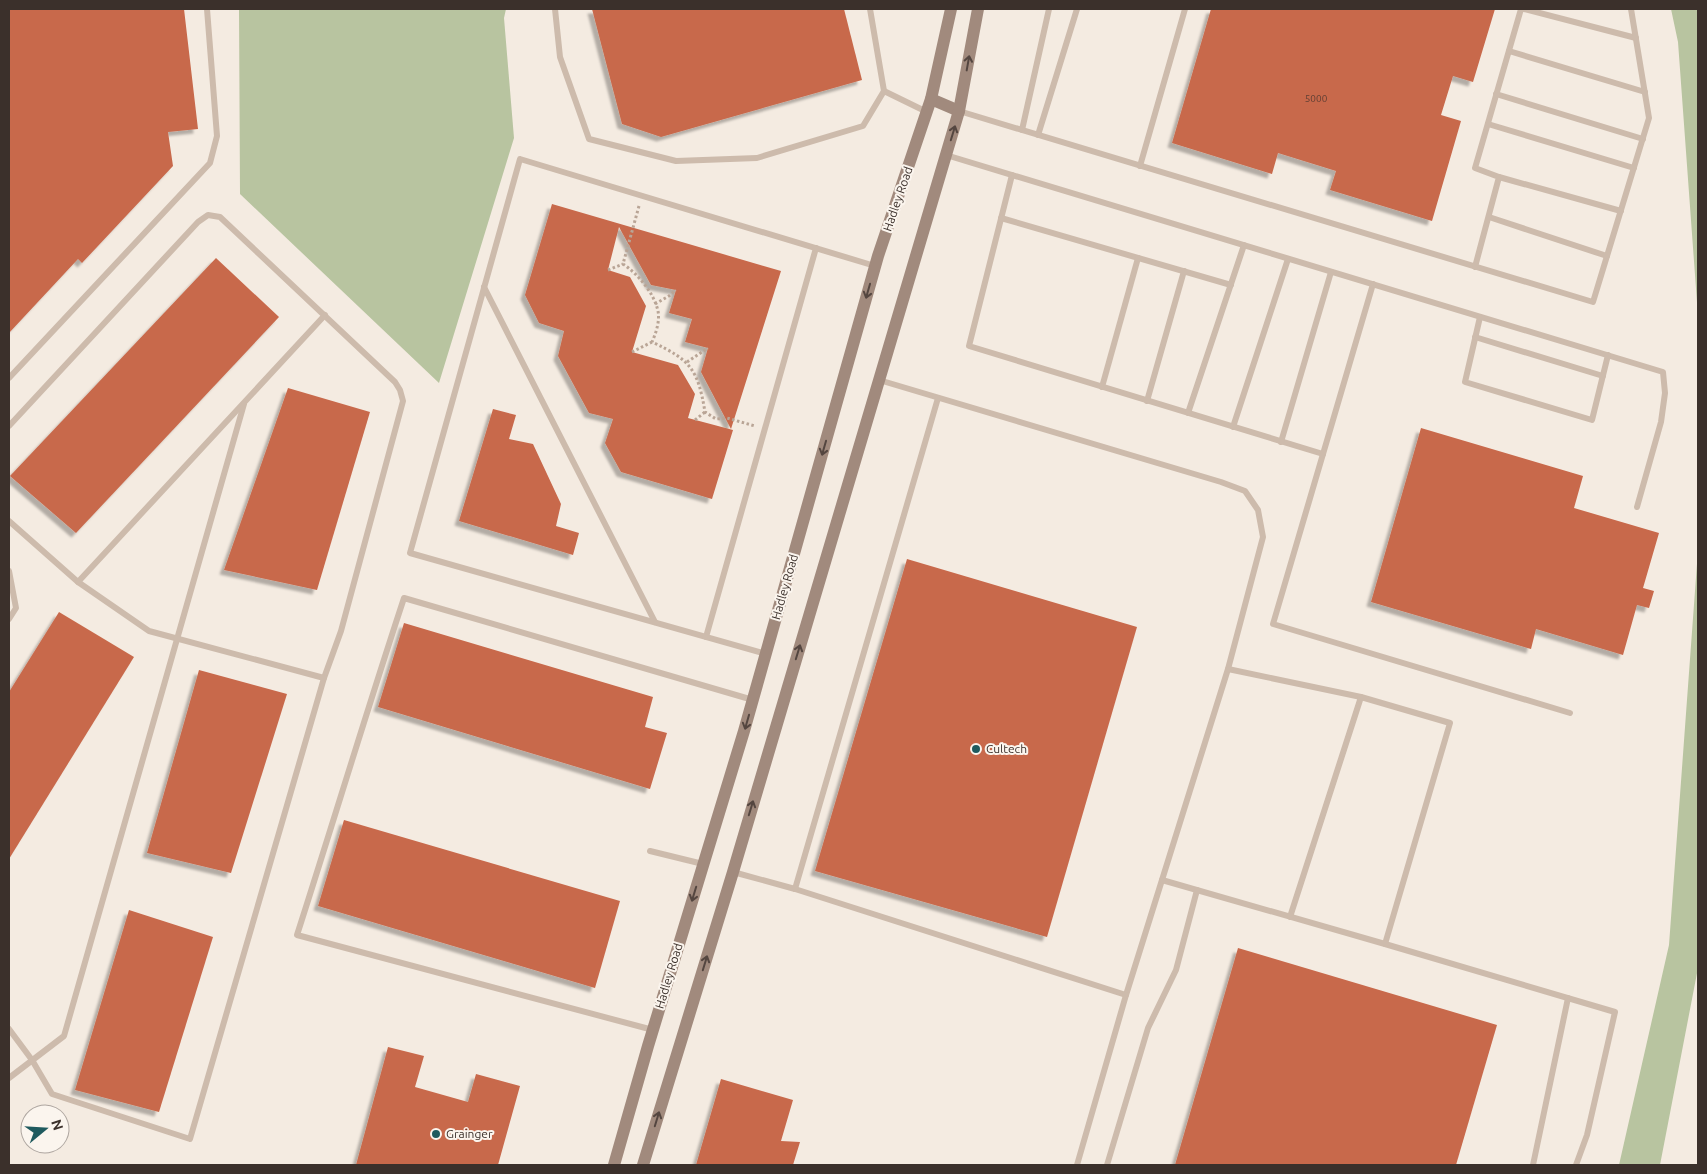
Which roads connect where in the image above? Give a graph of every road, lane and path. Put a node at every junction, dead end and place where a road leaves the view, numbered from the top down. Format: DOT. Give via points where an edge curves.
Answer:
graph roads {
  1 [pos="207,9"];
  2 [pos="555,9"];
  3 [pos="870,9"];
  4 [pos="951,9"];
  5 [pos="978,9"];
  6 [pos="1049,9"];
  7 [pos="1077,9"];
  8 [pos="1185,9"];
  9 [pos="1522,9"];
  10 [pos="1631,9"];
  11 [pos="1636,38"];
  12 [pos="1509,51"];
  13 [pos="884,91"];
  14 [pos="1645,92"];
  15 [pos="1496,94"];
  16 [pos="931,99"];
  17 [pos="959,111"];
  18 [pos="927,112"];
  19 [pos="1488,124"];
  20 [pos="1022,130"];
  21 [pos="1038,135"];
  22 [pos="1643,139"];
  23 [pos="946,156"];
  24 [pos="1140,166"];
  25 [pos="1634,168"];
  26 [pos="1012,175"];
  27 [pos="1499,177"];
  28 [pos="642,196"];
  29 [pos="1621,211"];
  30 [pos="1488,217"];
  31 [pos="1001,218"];
  32 [pos="1244,245"];
  33 [pos="816,248"];
  34 [pos="1607,256"];
  35 [pos="1138,258"];
  36 [pos="1288,259"];
  37 [pos="623,264"];
  38 [pos="876,266"];
  39 [pos="1475,267"];
  40 [pos="608,270"];
  41 [pos="1184,271"];
  42 [pos="1331,272"];
  43 [pos="1372,284"];
  44 [pos="1231,285"];
  45 [pos="484,286"];
  46 [pos="676,290"];
  47 [pos="655,304"];
  48 [pos="325,315"];
  49 [pos="1480,317"];
  50 [pos="1475,337"];
  51 [pos="652,342"];
  52 [pos="708,348"];
  53 [pos="632,352"];
  54 [pos="1608,355"];
  55 [pos="687,362"];
  56 [pos="1603,376"];
  57 [pos="9,378"];
  58 [pos="879,380"];
  59 [pos="1102,387"];
  60 [pos="938,398"];
  61 [pos="1147,401"];
  62 [pos="244,404"];
  63 [pos="705,412"];
  64 [pos="1188,413"];
  65 [pos="695,420"];
  66 [pos="9,426"];
  67 [pos="1233,427"];
  68 [pos="765,429"];
  69 [pos="1281,442"];
  70 [pos="1323,454"];
  71 [pos="1637,507"];
  72 [pos="9,521"];
  73 [pos="9,571"];
  74 [pos="78,582"];
  75 [pos="9,619"];
  76 [pos="655,622"];
  77 [pos="706,637"];
  78 [pos="177,638"];
  79 [pos="766,654"];
  80 [pos="1228,669"];
  81 [pos="324,678"];
  82 [pos="1361,696"];
  83 [pos="753,700"];
  84 [pos="1570,713"];
  85 [pos="650,851"];
  86 [pos="704,864"];
  87 [pos="733,872"];
  88 [pos="1162,880"];
  89 [pos="795,889"];
  90 [pos="1197,890"];
  91 [pos="1290,916"];
  92 [pos="1385,944"];
  93 [pos="1126,995"];
  94 [pos="1568,998"];
  95 [pos="9,1029"];
  96 [pos="653,1030"];
  97 [pos="32,1060"];
  98 [pos="9,1078"];
  99 [pos="614,1165"];
  100 [pos="643,1165"];
  101 [pos="1076,1165"];
  102 [pos="1107,1165"];
  103 [pos="1533,1165"];
  104 [pos="1576,1165"];
  1 -- 57 [label="lane" via="218,136 210,163"];
  2 -- 13 [label="lane" via="560,57 589,139 676,161 757,158 863,126"];
  3 -- 13 [label="lane"];
  4 -- 16 [label="main road, Hadley Road"];
  17 -- 5 [label="main road, one-way"];
  6 -- 20 [label="lane"];
  7 -- 21 [label="lane"];
  8 -- 24 [label="lane"];
  9 -- 11 [label="lane"];
  9 -- 12 [label="lane"];
  10 -- 11 [label="lane"];
  11 -- 14 [label="lane"];
  12 -- 14 [label="lane"];
  12 -- 15 [label="lane"];
  13 -- 18 [label="lane"];
  14 -- 22 [label="lane" via="1649,118"];
  15 -- 19 [label="lane"];
  15 -- 22 [label="lane"];
  16 -- 17 [label="main road"];
  16 -- 18 [label="main road, Hadley Road"];
  17 -- 20 [label="lane"];
  23 -- 17 [label="main road, one-way"];
  18 -- 38 [label="main road, Hadley Road"];
  19 -- 25 [label="lane"];
  19 -- 27 [label="lane" via="1476,168"];
  20 -- 21 [label="lane"];
  21 -- 24 [label="lane"];
  22 -- 25 [label="lane"];
  23 -- 26 [label="lane"];
  23 -- 58 [label="main road"];
  24 -- 39 [label="lane"];
  25 -- 29 [label="lane"];
  26 -- 31 [label="lane"];
  26 -- 32 [label="lane"];
  27 -- 29 [label="lane"];
  27 -- 30 [label="lane"];
  28 -- 33 [label="lane"];
  28 -- 37 [label="path"];
  28 -- 45 [label="lane" via="520,159"];
  29 -- 34 [label="lane"];
  30 -- 34 [label="lane"];
  30 -- 39 [label="lane"];
  31 -- 35 [label="lane"];
  31 -- 59 [label="lane" via="969,346"];
  32 -- 36 [label="lane"];
  32 -- 44 [label="lane"];
  33 -- 38 [label="lane"];
  33 -- 68 [label="lane"];
  34 -- 39 [label="lane" via="1593,302"];
  35 -- 41 [label="lane"];
  35 -- 59 [label="lane"];
  36 -- 42 [label="lane"];
  36 -- 67 [label="lane"];
  37 -- 40 [label="path"];
  37 -- 47 [label="path" via="646,287"];
  38 -- 79 [label="main road, Hadley Road, one-way"];
  41 -- 44 [label="lane"];
  41 -- 61 [label="lane"];
  42 -- 43 [label="lane"];
  42 -- 69 [label="lane"];
  43 -- 49 [label="lane"];
  43 -- 70 [label="lane"];
  44 -- 64 [label="lane"];
  45 -- 76 [label="lane"];
  45 -- 76 [label="lane" via="410,553"];
  46 -- 47 [label="path"];
  47 -- 51 [label="path" via="657,330"];
  48 -- 62 [label="lane"];
  48 -- 66 [label="lane" via="220,217 208,215"];
  48 -- 81 [label="lane" via="396,382 403,401 341,631"];
  49 -- 50 [label="lane"];
  49 -- 54 [label="lane"];
  50 -- 56 [label="lane"];
  50 -- 56 [label="lane" via="1465,382 1592,420"];
  51 -- 53 [label="path"];
  51 -- 55 [label="path"];
  52 -- 55 [label="path"];
  54 -- 56 [label="lane"];
  54 -- 71 [label="lane" via="1663,372 1665,393 1661,422"];
  55 -- 63 [label="path" via="697,379"];
  58 -- 60 [label="lane"];
  87 -- 58 [label="main road, one-way"];
  59 -- 61 [label="lane"];
  60 -- 80 [label="lane" via="1245,491 1258,510 1262,537"];
  60 -- 89 [label="lane"];
  61 -- 64 [label="lane"];
  62 -- 74 [label="lane"];
  62 -- 78 [label="lane"];
  63 -- 65 [label="path"];
  63 -- 68 [label="path" via="716,419 727,418"];
  64 -- 67 [label="lane"];
  67 -- 69 [label="lane"];
  68 -- 77 [label="lane"];
  69 -- 70 [label="lane"];
  70 -- 84 [label="lane" via="1273,624"];
  72 -- 74 [label="lane"];
  73 -- 75 [label="lane" via="16,608"];
  74 -- 78 [label="lane" via="149,631"];
  76 -- 77 [label="lane"];
  77 -- 79 [label="lane"];
  78 -- 81 [label="lane"];
  78 -- 97 [label="lane" via="64,1036"];
  79 -- 83 [label="main road, Hadley Road"];
  80 -- 82 [label="lane"];
  80 -- 88 [label="lane"];
  81 -- 97 [label="lane" via="190,1140 52,1094"];
  82 -- 91 [label="lane"];
  82 -- 92 [label="lane" via="1450,723"];
  83 -- 86 [label="main road, Hadley Road, one-way"];
  83 -- 96 [label="lane" via="404,598 296,936"];
  85 -- 86 [label="lane"];
  86 -- 96 [label="main road, Hadley Road, one-way"];
  87 -- 89 [label="lane"];
  100 -- 87 [label="main road, one-way"];
  88 -- 90 [label="lane"];
  88 -- 93 [label="lane"];
  89 -- 93 [label="lane"];
  90 -- 91 [label="lane"];
  90 -- 102 [label="lane" via="1176,970 1148,1028"];
  91 -- 92 [label="lane"];
  92 -- 94 [label="lane"];
  93 -- 101 [label="lane"];
  94 -- 103 [label="lane"];
  94 -- 104 [label="lane" via="1616,1012 1587,1135"];
  95 -- 97 [label="lane"];
  96 -- 99 [label="main road, Hadley Road"];
  97 -- 98 [label="lane"];
}
